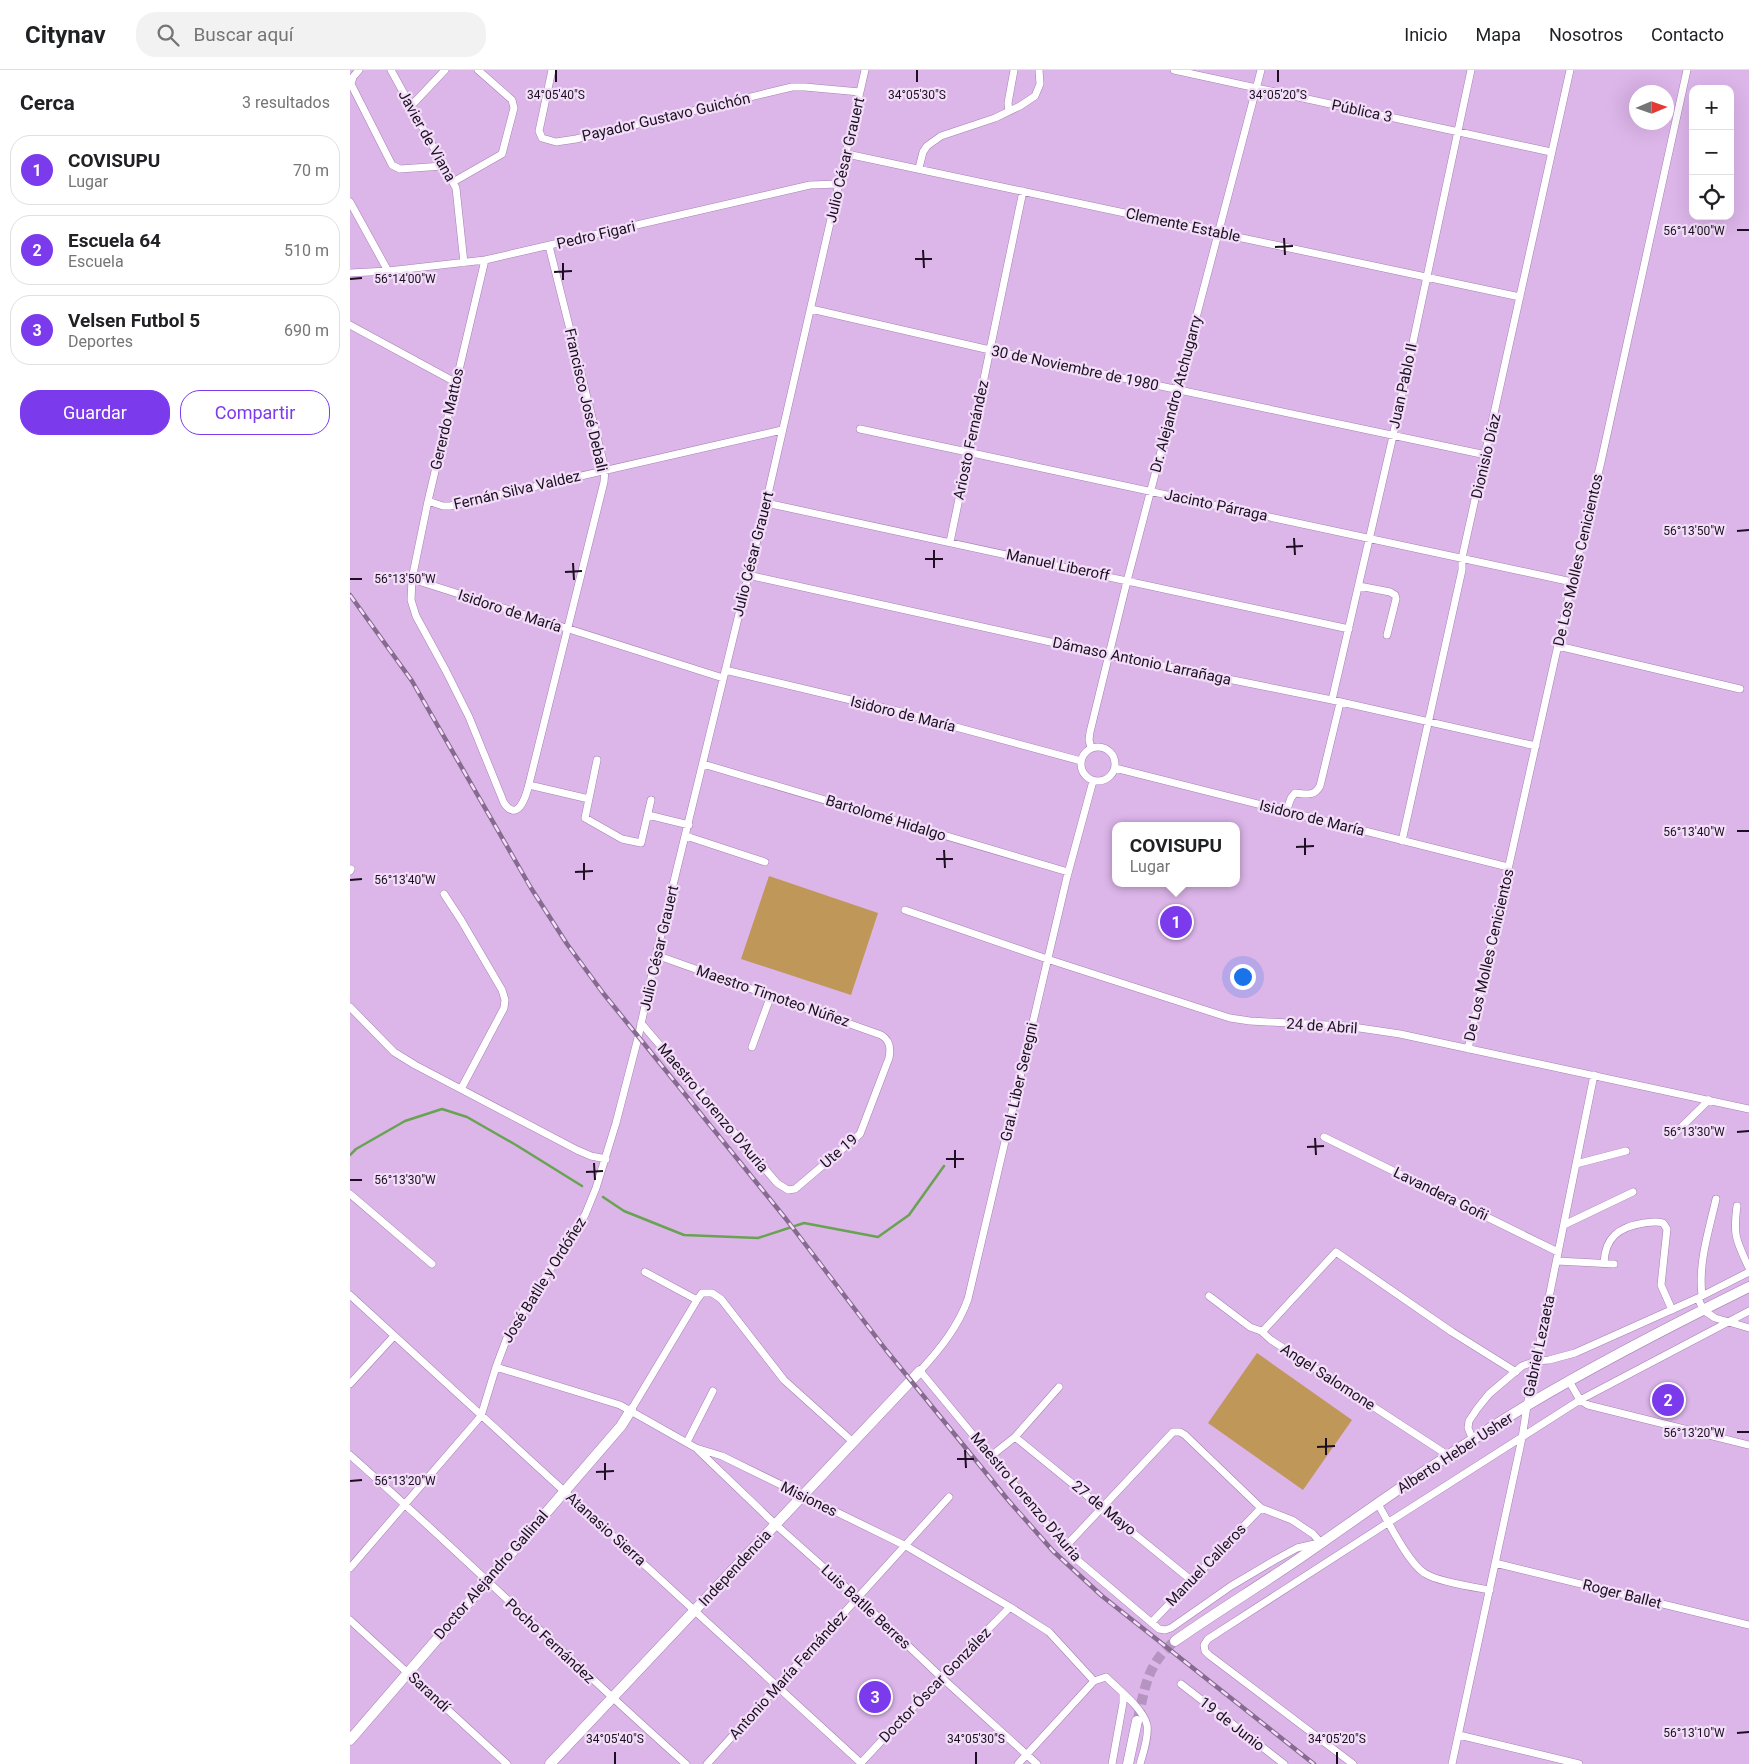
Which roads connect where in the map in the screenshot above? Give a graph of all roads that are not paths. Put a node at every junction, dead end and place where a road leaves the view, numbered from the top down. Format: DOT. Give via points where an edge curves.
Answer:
graph roads {
  1 [pos="359,70"];
  2 [pos="391,70"];
  3 [pos="446,70"];
  4 [pos="478,70"];
  5 [pos="552,70"];
  6 [pos="865,70"];
  7 [pos="1014,70"];
  8 [pos="1039,70"];
  9 [pos="1174,70"];
  10 [pos="1261,70"];
  11 [pos="1471,70"];
  12 [pos="1570,70"];
  13 [pos="1687,70"];
  14 [pos="1256,88"];
  15 [pos="860,92"];
  16 [pos="412,106"];
  17 [pos="1009,111"];
  18 [pos="1458,132"];
  19 [pos="1551,152"];
  20 [pos="847,154"];
  21 [pos="443,166"];
  22 [pos="919,168"];
  23 [pos="453,182"];
  24 [pos="839,184"];
  25 [pos="1023,191"];
  26 [pos="350,202"];
  27 [pos="1219,232"];
  28 [pos="550,246"];
  29 [pos="486,260"];
  30 [pos="464,263"];
  31 [pos="388,271"];
  32 [pos="350,273"];
  33 [pos="1426,278"];
  34 [pos="1520,297"];
  35 [pos="810,309"];
  36 [pos="350,325"];
  37 [pos="990,350"];
  38 [pos="455,382"];
  39 [pos="1177,390"];
  40 [pos="860,429"];
  41 [pos="782,430"];
  42 [pos="1393,436"];
  43 [pos="969,453"];
  44 [pos="1486,455"];
  45 [pos="605,470"];
  46 [pos="1150,491"];
  47 [pos="428,501"];
  48 [pos="766,503"];
  49 [pos="1370,538"];
  50 [pos="950,542"];
  51 [pos="1462,558"];
  52 [pos="748,575"];
  53 [pos="412,579"];
  54 [pos="1127,581"];
  55 [pos="1572,582"];
  56 [pos="1359,586"];
  57 [pos="1349,629"];
  58 [pos="568,630"];
  59 [pos="1387,634"];
  60 [pos="1558,646"];
  61 [pos="1109,654"];
  62 [pos="724,674"];
  63 [pos="1740,690"];
  64 [pos="1336,702"];
  65 [pos="1429,723"];
  66 [pos="1536,746"];
  67 [pos="1091,748"];
  68 [pos="596,760"];
  69 [pos="1081,761"];
  70 [pos="703,764"];
  71 [pos="1115,768"];
  72 [pos="1092,781"];
  73 [pos="528,785"];
  74 [pos="589,800"];
  75 [pos="652,800"];
  76 [pos="512,810"];
  77 [pos="1286,812"];
  78 [pos="648,815"];
  79 [pos="689,825"];
  80 [pos="686,836"];
  81 [pos="1402,841"];
  82 [pos="765,862"];
  83 [pos="1508,867"];
  84 [pos="1068,872"];
  85 [pos="444,894"];
  86 [pos="905,910"];
  87 [pos="656,955"];
  88 [pos="1047,959"];
  89 [pos="770,996"];
  90 [pos="350,1007"];
  91 [pos="641,1023"];
  92 [pos="638,1038"];
  93 [pos="888,1041"];
  94 [pos="752,1047"];
  95 [pos="1468,1049"];
  96 [pos="1594,1075"];
  97 [pos="461,1089"];
  98 [pos="1709,1100"];
  99 [pos="1749,1109"];
  100 [pos="1672,1136"];
  101 [pos="1324,1137"];
  102 [pos="1626,1151"];
  103 [pos="606,1159"];
  104 [pos="1576,1164"];
  105 [pos="788,1190"];
  106 [pos="1633,1192"];
  107 [pos="350,1194"];
  108 [pos="1716,1199"];
  109 [pos="1737,1206"];
  110 [pos="1564,1225"];
  111 [pos="1558,1252"];
  112 [pos="1557,1261"];
  113 [pos="1604,1263"];
  114 [pos="432,1264"];
  115 [pos="1614,1264"];
  116 [pos="1749,1268"];
  117 [pos="645,1272"];
  118 [pos="1749,1272"];
  119 [pos="1749,1287"];
  120 [pos="350,1295"];
  121 [pos="1209,1296"];
  122 [pos="1700,1297"];
  123 [pos="696,1300"];
  124 [pos="1672,1310"];
  125 [pos="1703,1310"];
  126 [pos="1749,1311"];
  127 [pos="1727,1323"];
  128 [pos="1749,1328"];
  129 [pos="1262,1332"];
  130 [pos="394,1336"];
  131 [pos="1536,1361"];
  132 [pos="496,1367"];
  133 [pos="920,1371"];
  134 [pos="1516,1372"];
  135 [pos="1569,1382"];
  136 [pos="350,1384"];
  137 [pos="1059,1387"];
  138 [pos="713,1391"];
  139 [pos="1580,1400"];
  140 [pos="1527,1406"];
  141 [pos="631,1410"];
  142 [pos="481,1416"];
  143 [pos="1015,1437"];
  144 [pos="1522,1438"];
  145 [pos="1473,1440"];
  146 [pos="687,1442"];
  147 [pos="854,1442"];
  148 [pos="1749,1445"];
  149 [pos="696,1448"];
  150 [pos="350,1455"];
  151 [pos="991,1456"];
  152 [pos="1449,1456"];
  153 [pos="564,1491"];
  154 [pos="803,1496"];
  155 [pos="949,1496"];
  156 [pos="1378,1504"];
  157 [pos="406,1505"];
  158 [pos="1103,1507"];
  159 [pos="1261,1508"];
  160 [pos="1389,1522"];
  161 [pos="776,1525"];
  162 [pos="1321,1543"];
  163 [pos="906,1546"];
  164 [pos="1066,1547"];
  165 [pos="1495,1564"];
  166 [pos="350,1568"];
  167 [pos="1191,1580"];
  168 [pos="486,1581"];
  169 [pos="1490,1590"];
  170 [pos="858,1598"];
  171 [pos="1010,1607"];
  172 [pos="695,1610"];
  173 [pos="350,1620"];
  174 [pos="1152,1622"];
  175 [pos="1749,1625"];
  176 [pos="1175,1641"];
  177 [pos="408,1672"];
  178 [pos="941,1677"];
  179 [pos="1094,1681"];
  180 [pos="1181,1684"];
  181 [pos="777,1686"];
  182 [pos="1123,1694"];
  183 [pos="612,1699"];
  184 [pos="1137,1721"];
  185 [pos="1459,1735"];
  186 [pos="350,1740"];
  187 [pos="1026,1755"];
  188 [pos="507,1764"];
  189 [pos="550,1764"];
  190 [pos="686,1764"];
  191 [pos="707,1764"];
  192 [pos="861,1764"];
  193 [pos="1018,1764"];
  194 [pos="1037,1764"];
  195 [pos="1112,1764"];
  196 [pos="1128,1764"];
  197 [pos="1140,1764"];
  198 [pos="1284,1764"];
  199 [pos="1353,1764"];
  200 [pos="1452,1764"];
  201 [pos="1579,1764"];
  1 -- 21 [label="street" via="351,84 392,165 400,169"];
  2 -- 16 [label="street, Javier de Viana"];
  3 -- 16 [label="street"];
  4 -- 23 [label="street" via="512,100 514,108 502,154"];
  5 -- 15 [label="street, Payador Gustavo Guichón" via="539,131 542,138 550,141 565,141 792,87"];
  6 -- 15 [label="street, Julio César Grauert"];
  7 -- 17 [label="street"];
  8 -- 17 [label="street" via="1040,84 1035,96"];
  9 -- 14 [label="street, Pública 3"];
  10 -- 14 [label="street, Dr. Alejandro Atchugarry"];
  11 -- 18 [label="street, Juan Pablo II"];
  12 -- 19 [label="street, Dionisio Díaz"];
  13 -- 55 [label="street, De Los Molles Cenicientos"];
  14 -- 18 [label="street, Pública 3"];
  14 -- 27 [label="street, Dr. Alejandro Atchugarry"];
  15 -- 20 [label="street, Julio César Grauert"];
  16 -- 21 [label="street, Javier de Viana"];
  17 -- 22 [label="street" via="941,136 922,152"];
  18 -- 19 [label="street, Pública 3"];
  18 -- 33 [label="street, Juan Pablo II"];
  19 -- 34 [label="street, Dionisio Díaz"];
  20 -- 22 [label="street, Clemente Estable"];
  20 -- 24 [label="street, Julio César Grauert"];
  21 -- 23 [label="street, Javier de Viana"];
  22 -- 25 [label="street, Clemente Estable"];
  23 -- 30 [label="street, Javier de Viana" via="457,192"];
  24 -- 28 [label="street, Pedro Figari" via="810,185"];
  24 -- 35 [label="street, Julio César Grauert"];
  25 -- 27 [label="street, Clemente Estable"];
  25 -- 37 [label="street, Ariosto Fernández"];
  26 -- 31 [label="street"];
  27 -- 33 [label="street, Clemente Estable"];
  27 -- 39 [label="street, Dr. Alejandro Atchugarry"];
  28 -- 29 [label="street, Pedro Figari"];
  28 -- 45 [label="street, Francisco José Debali"];
  29 -- 30 [label="street, Pedro Figari"];
  29 -- 38 [label="street, Gererdo Mattos"];
  30 -- 31 [label="street, Pedro Figari"];
  31 -- 32 [label="street, Pedro Figari"];
  33 -- 34 [label="street, Clemente Estable"];
  33 -- 42 [label="street, Juan Pablo II"];
  34 -- 44 [label="street, Dionisio Díaz"];
  35 -- 37 [label="street, 30 de Noviembre de 1980"];
  35 -- 41 [label="street, Julio César Grauert"];
  36 -- 38 [label="street"];
  37 -- 39 [label="street, 30 de Noviembre de 1980"];
  37 -- 43 [label="street, Ariosto Fernández"];
  38 -- 47 [label="street, Gererdo Mattos"];
  39 -- 42 [label="street, 30 de Noviembre de 1980"];
  39 -- 46 [label="street, Dr. Alejandro Atchugarry"];
  40 -- 43 [label="street, Jacinto Párraga"];
  41 -- 45 [label="street, Fernán Silva Valdez"];
  41 -- 48 [label="street, Julio César Grauert"];
  42 -- 44 [label="street, 30 de Noviembre de 1980"];
  42 -- 49 [label="street, Juan Pablo II"];
  43 -- 46 [label="street, Jacinto Párraga"];
  43 -- 50 [label="street, Ariosto Fernández"];
  44 -- 51 [label="street, Dionisio Díaz"];
  45 -- 47 [label="street, Fernán Silva Valdez" via="450,506"];
  45 -- 58 [label="street, Francisco José Debali"];
  46 -- 49 [label="street, Jacinto Párraga"];
  46 -- 54 [label="street, Dr. Alejandro Atchugarry"];
  47 -- 53 [label="street, Gererdo Mattos"];
  48 -- 50 [label="street, Manuel Liberoff"];
  48 -- 52 [label="street, Julio César Grauert"];
  49 -- 51 [label="street, Jacinto Párraga"];
  49 -- 56 [label="street, Juan Pablo II"];
  50 -- 54 [label="street, Manuel Liberoff"];
  51 -- 55 [label="street, Jacinto Párraga"];
  51 -- 65 [label="street, Dionisio Díaz"];
  52 -- 61 [label="street, Dámaso Antonio Larrañaga"];
  52 -- 62 [label="street, Julio César Grauert"];
  53 -- 58 [label="street, Isidoro de María"];
  53 -- 76 [label="street, Gererdo Mattos" via="410,600 416,616 470,717 504,803"];
  54 -- 57 [label="street, Manuel Liberoff"];
  54 -- 61 [label="street, Dr. Alejandro Atchugarry"];
  55 -- 60 [label="street, De Los Molles Cenicientos"];
  56 -- 57 [label="street, Juan Pablo II"];
  56 -- 59 [label="street" via="1395,595"];
  57 -- 64 [label="street, Juan Pablo II"];
  58 -- 62 [label="street, Isidoro de María"];
  58 -- 73 [label="street, Francisco José Debali"];
  60 -- 63 [label="street"];
  60 -- 66 [label="street, De Los Molles Cenicientos"];
  61 -- 64 [label="street, Dámaso Antonio Larrañaga"];
  61 -- 67 [label="street, Dr. Alejandro Atchugarry" via="1090,732"];
  62 -- 69 [label="street, Isidoro de María" via="897,711"];
  62 -- 70 [label="street, Julio César Grauert"];
  64 -- 65 [label="street, Dámaso Antonio Larrañaga"];
  64 -- 77 [label="street, Juan Pablo II" via="1320,786 1314,794 1295,793"];
  65 -- 66 [label="street, Dámaso Antonio Larrañaga"];
  65 -- 81 [label="street, Dionisio Díaz"];
  66 -- 83 [label="street, De Los Molles Cenicientos"];
  67 -- 69 [label="street"];
  67 -- 71 [label="street" via="1109,751 1115,758"];
  68 -- 74 [label="street"];
  69 -- 72 [label="street" via="1084,775"];
  70 -- 79 [label="street, Julio César Grauert"];
  70 -- 84 [label="street, Bartolomé Hidalgo"];
  71 -- 72 [label="street" via="1109,778 1101,782"];
  71 -- 77 [label="street, Isidoro de María"];
  72 -- 84 [label="street, Gral. Liber Seregni"];
  73 -- 74 [label="street"];
  73 -- 76 [label="street, Francisco José Debali" via="523,803"];
  74 -- 78 [label="street" via="585,818 622,839 641,843"];
  75 -- 78 [label="street"];
  77 -- 81 [label="street, Isidoro de María"];
  78 -- 79 [label="street"];
  79 -- 80 [label="street, Julio César Grauert"];
  80 -- 82 [label="street"];
  80 -- 87 [label="street, Julio César Grauert"];
  81 -- 83 [label="street, Isidoro de María"];
  83 -- 95 [label="street, De Los Molles Cenicientos"];
  84 -- 88 [label="street, Gral. Liber Seregni"];
  85 -- 97 [label="street" via="506,1000"];
  86 -- 88 [label="street, 24 de Abril"];
  87 -- 89 [label="street, Maestro Timoteo Núñez"];
  87 -- 91 [label="street, Julio César Grauert"];
  88 -- 95 [label="street, 24 de Abril" via="1230,1018 1355,1027"];
  88 -- 133 [label="street, Gral. Liber Seregni" via="968,1298 954,1330"];
  89 -- 93 [label="street, Maestro Timoteo Núñez" via="874,1032"];
  89 -- 94 [label="street"];
  90 -- 97 [label="street" via="394,1052"];
  91 -- 92 [label="street, Julio César Grauert"];
  91 -- 105 [label="street, Maestro Lorenzo D'Auria" via="777,1183"];
  92 -- 103 [label="street, José Batlle y Ordóñez"];
  93 -- 105 [label="street, Ute 19" via="887,1064 860,1134 795,1189"];
  95 -- 96 [label="street, 24 de Abril"];
  96 -- 98 [label="street, 24 de Abril"];
  96 -- 104 [label="street, Gabriel Lezaeta"];
  97 -- 103 [label="street" via="577,1150"];
  98 -- 99 [label="street, 24 de Abril"];
  98 -- 100 [label="street"];
  101 -- 111 [label="street, Lavandera Goñi"];
  102 -- 104 [label="street"];
  103 -- 132 [label="street, José Batlle y Ordóñez" via="585,1215 515,1322"];
  104 -- 110 [label="street, Gabriel Lezaeta"];
  106 -- 110 [label="street"];
  107 -- 114 [label="street"];
  108 -- 122 [label="street" via="1700,1281"];
  109 -- 116 [label="street" via="1734,1228"];
  110 -- 111 [label="street, Gabriel Lezaeta"];
  111 -- 112 [label="street, Gabriel Lezaeta"];
  112 -- 113 [label="street"];
  112 -- 131 [label="street, Gabriel Lezaeta"];
  113 -- 115 [label="street"];
  113 -- 124 [label="street" via="1606,1246 1618,1232 1637,1224 1663,1222 1667,1229 1660,1286"];
  117 -- 123 [label="street"];
  118 -- 122 [label="street"];
  119 -- 125 [label="street, Alberto Heber Usher"];
  120 -- 130 [label="street, Atanasio Sierra"];
  121 -- 129 [label="street, Angel Salomone" via="1250,1327"];
  122 -- 124 [label="street"];
  122 -- 125 [label="street"];
  123 -- 141 [label="street"];
  123 -- 147 [label="street" via="702,1292 712,1293 721,1299 784,1380"];
  124 -- 131 [label="street" via="1575,1353"];
  125 -- 127 [label="street"];
  125 -- 135 [label="street, Alberto Heber Usher"];
  126 -- 127 [label="street, Alberto Heber Usher"];
  127 -- 128 [label="street"];
  127 -- 139 [label="street, Alberto Heber Usher"];
  129 -- 134 [label="street" via="1336,1252"];
  129 -- 152 [label="street, Angel Salomone"];
  130 -- 136 [label="street"];
  130 -- 142 [label="street, Atanasio Sierra"];
  131 -- 134 [label="street"];
  131 -- 140 [label="street, Gabriel Lezaeta"];
  132 -- 141 [label="street, Misiones"];
  132 -- 142 [label="street, José Batlle y Ordóñez"];
  133 -- 147 [label="street, Independencia"];
  133 -- 151 [label="street, Maestro Lorenzo D'Auria"];
  134 -- 145 [label="street" via="1476,1409 1468,1428"];
  135 -- 139 [label="street"];
  135 -- 140 [label="street, Alberto Heber Usher"];
  137 -- 143 [label="street"];
  138 -- 146 [label="street"];
  139 -- 144 [label="street, Alberto Heber Usher"];
  139 -- 148 [label="street" via="1588,1405"];
  140 -- 144 [label="street, Gabriel Lezaeta"];
  140 -- 145 [label="street, Alberto Heber Usher"];
  141 -- 146 [label="street, Misiones"];
  141 -- 153 [label="street, Doctor Alejandro Gallinal"];
  142 -- 153 [label="street, Atanasio Sierra"];
  142 -- 157 [label="street, José Batlle y Ordóñez"];
  143 -- 151 [label="street"];
  143 -- 158 [label="street, 27 de Mayo"];
  144 -- 160 [label="street, Alberto Heber Usher"];
  144 -- 165 [label="street, Gabriel Lezaeta"];
  145 -- 152 [label="street, Alberto Heber Usher"];
  146 -- 149 [label="street, Misiones"];
  147 -- 154 [label="street, Independencia"];
  149 -- 154 [label="street, Misiones" via="722,1456"];
  149 -- 161 [label="street, Luis Batlle Berres"];
  150 -- 157 [label="street, Pocho Fernández"];
  151 -- 164 [label="street, Maestro Lorenzo D'Auria"];
  152 -- 156 [label="street, Alberto Heber Usher"];
  153 -- 168 [label="street, Doctor Alejandro Gallinal"];
  153 -- 172 [label="street, Atanasio Sierra"];
  154 -- 161 [label="street, Independencia"];
  154 -- 163 [label="street, Misiones"];
  155 -- 163 [label="street, Antonio María Fernández"];
  156 -- 160 [label="street"];
  156 -- 162 [label="street, Alberto Heber Usher"];
  157 -- 166 [label="street, José Batlle y Ordóñez"];
  157 -- 168 [label="street, Pocho Fernández"];
  158 -- 159 [label="street" via="1173,1432 1180,1432"];
  158 -- 164 [label="street"];
  158 -- 167 [label="street, 27 de Mayo"];
  159 -- 162 [label="street" via="1292,1520"];
  159 -- 167 [label="street, Manuel Calleros"];
  160 -- 169 [label="street" via="1421,1571 1436,1578"];
  160 -- 199 [label="street, Alberto Heber Usher" via="1227,1626 1204,1645 1209,1655"];
  161 -- 170 [label="street, Luis Batlle Berres"];
  161 -- 172 [label="street, Independencia"];
  162 -- 174 [label="street, Maestro Lorenzo D'Auria" via="1297,1548 1275,1560 1171,1628 1165,1630"];
  162 -- 176 [label="street, Alberto Heber Usher"];
  163 -- 170 [label="street, Antonio María Fernández"];
  163 -- 171 [label="street, Misiones"];
  164 -- 174 [label="street, Maestro Lorenzo D'Auria"];
  165 -- 169 [label="street, Gabriel Lezaeta"];
  165 -- 175 [label="street, Roger Ballet"];
  167 -- 174 [label="street, Manuel Calleros"];
  168 -- 177 [label="street, Doctor Alejandro Gallinal"];
  168 -- 183 [label="street, Pocho Fernández"];
  169 -- 185 [label="street, Gabriel Lezaeta"];
  170 -- 178 [label="street, Luis Batlle Berres"];
  170 -- 181 [label="street, Antonio María Fernández"];
  171 -- 178 [label="street, Doctor Óscar González"];
  171 -- 179 [label="street, Misiones" via="1049,1632"];
  172 -- 181 [label="street, Atanasio Sierra"];
  172 -- 183 [label="street, Independencia"];
  173 -- 177 [label="street, Sarandí"];
  177 -- 186 [label="street, Doctor Alejandro Gallinal"];
  177 -- 188 [label="street, Sarandí"];
  178 -- 187 [label="street, Luis Batlle Berres"];
  178 -- 192 [label="street, Doctor Óscar González"];
  179 -- 182 [label="street" via="1106,1677"];
  179 -- 187 [label="street"];
  180 -- 198 [label="street, 19 de Junio"];
  181 -- 191 [label="street, Antonio María Fernández"];
  181 -- 192 [label="street, Atanasio Sierra"];
  182 -- 195 [label="street"];
  182 -- 197 [label="street" via="1132,1701 1147,1726"];
  183 -- 189 [label="street, Independencia"];
  183 -- 190 [label="street, Pocho Fernández"];
  184 -- 196 [label="street"];
  185 -- 200 [label="street, Gabriel Lezaeta"];
  185 -- 201 [label="street"];
  187 -- 193 [label="street"];
  187 -- 194 [label="street, Luis Batlle Berres"];
}
